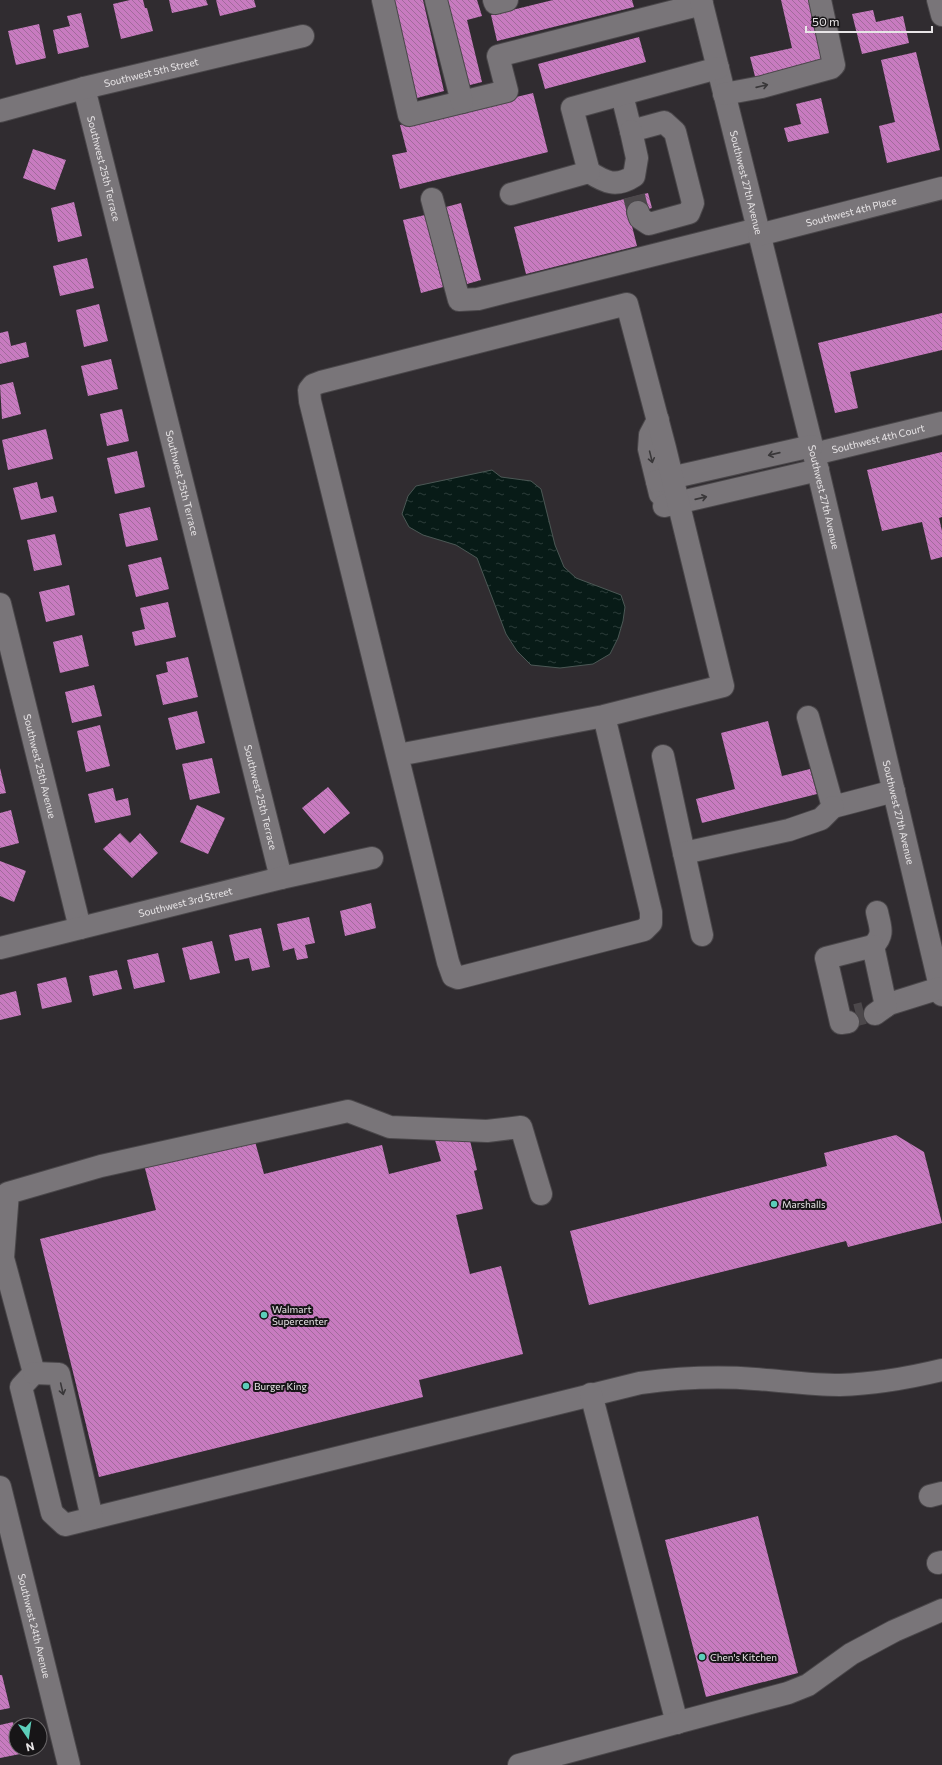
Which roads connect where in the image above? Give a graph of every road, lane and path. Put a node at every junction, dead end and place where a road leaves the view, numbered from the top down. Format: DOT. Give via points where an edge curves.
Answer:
graph roads {
  1 [pos="383,0"];
  2 [pos="436,0"];
  3 [pos="494,0"];
  4 [pos="507,0"];
  5 [pos="820,0"];
  6 [pos="938,0"];
  7 [pos="701,2"];
  8 [pos="942,15"];
  9 [pos="303,36"];
  10 [pos="718,68"];
  11 [pos="84,88"];
  12 [pos="724,94"];
  13 [pos="622,95"];
  14 [pos="462,102"];
  15 [pos="0,111"];
  16 [pos="631,130"];
  17 [pos="589,172"];
  18 [pos="942,188"];
  19 [pos="511,194"];
  20 [pos="635,195"];
  21 [pos="432,199"];
  22 [pos="759,232"];
  23 [pos="942,422"];
  24 [pos="815,457"];
  25 [pos="664,480"];
  26 [pos="670,505"];
  27 [pos="0,604"];
  28 [pos="604,716"];
  29 [pos="808,717"];
  30 [pos="398,755"];
  31 [pos="663,756"];
  32 [pos="894,792"];
  33 [pos="833,807"];
  34 [pos="684,853"];
  35 [pos="372,858"];
  36 [pos="280,878"];
  37 [pos="877,912"];
  38 [pos="80,928"];
  39 [pos="702,935"];
  40 [pos="873,946"];
  41 [pos="0,948"];
  42 [pos="941,991"];
  43 [pos="865,1017"];
  44 [pos="541,1194"];
  45 [pos="942,1370"];
  46 [pos="34,1373"];
  47 [pos="591,1394"];
  48 [pos="0,1487"];
  49 [pos="92,1518"];
  50 [pos="942,1610"];
  51 [pos="677,1723"];
  52 [pos="572,1758"];
  53 [pos="551,1761"];
  54 [pos="69,1765"];
  55 [pos="519,1765"];
  1 -- 14 [label="street" via="409,115"];
  2 -- 14 [label="street"];
  3 -- 4 [label="street" via="495,3"];
  12 -- 5 [label="street, one-way" via="762,87 831,68 834,65"];
  6 -- 8 [label="street"];
  7 -- 10 [label="street, Southwest 27th Avenue"];
  7 -- 14 [label="street" via="498,56 507,91"];
  9 -- 11 [label="street, Southwest 5th Street"];
  10 -- 12 [label="street, Southwest 27th Avenue"];
  10 -- 13 [label="street"];
  11 -- 15 [label="street, Southwest 5th Street"];
  11 -- 36 [label="street, Southwest 25th Terrace"];
  12 -- 22 [label="street, Southwest 27th Avenue"];
  13 -- 16 [label="street"];
  13 -- 17 [label="street" via="572,108"];
  16 -- 20 [label="street" via="637,158"];
  16 -- 20 [label="street" via="664,122 675,132 693,203 689,213 649,224 640,218"];
  17 -- 19 [label="street"];
  17 -- 20 [label="street" via="603,181 626,181"];
  18 -- 22 [label="street, Southwest 4th Place"];
  21 -- 22 [label="street, Southwest 4th Place" via="459,300 478,299"];
  22 -- 24 [label="street, Southwest 27th Avenue"];
  23 -- 24 [label="street, Southwest 4th Court"];
  24 -- 25 [label="street, one-way"];
  26 -- 24 [label="street, one-way"];
  24 -- 32 [label="street, Southwest 27th Avenue"];
  25 -- 26 [label="street"];
  25 -- 30 [label="street" via="649,449 650,435 658,420 627,304 313,385 309,390 310,400"];
  26 -- 28 [label="street" via="672,544 678,557 692,563 723,686"];
  27 -- 38 [label="street, Southwest 25th Avenue"];
  28 -- 30 [label="street"];
  28 -- 30 [label="street" via="652,912 651,923 644,930 458,978 453,976 451,971"];
  29 -- 33 [label="street"];
  31 -- 34 [label="street"];
  32 -- 33 [label="street"];
  32 -- 42 [label="street, Southwest 27th Avenue"];
  33 -- 34 [label="street" via="821,819 789,830"];
  34 -- 39 [label="street"];
  35 -- 36 [label="street, Southwest 3rd Street"];
  36 -- 38 [label="street, Southwest 3rd Street"];
  37 -- 40 [label="street" via="880,939"];
  38 -- 41 [label="street, Southwest 3rd Street"];
  40 -- 43 [label="street"];
  40 -- 43 [label="street" via="826,958 841,1023"];
  42 -- 43 [label="street"];
  44 -- 46 [label="street" via="521,1127 487,1131 390,1127 348,1111 101,1166 8,1193 3,1258"];
  45 -- 47 [label="street" via="874,1383 840,1385 795,1384 755,1379 674,1378"];
  46 -- 49 [label="street, one-way" via="59,1374"];
  46 -- 49 [label="street" via="21,1387 52,1513 65,1524"];
  47 -- 49 [label="street"];
  47 -- 51 [label="street"];
  48 -- 54 [label="street, Southwest 24th Avenue"];
  50 -- 51 [label="street" via="851,1654 808,1685 788,1693"];
  51 -- 52 [label="street"];
  52 -- 53 [label="street"];
  53 -- 55 [label="street"];
}
